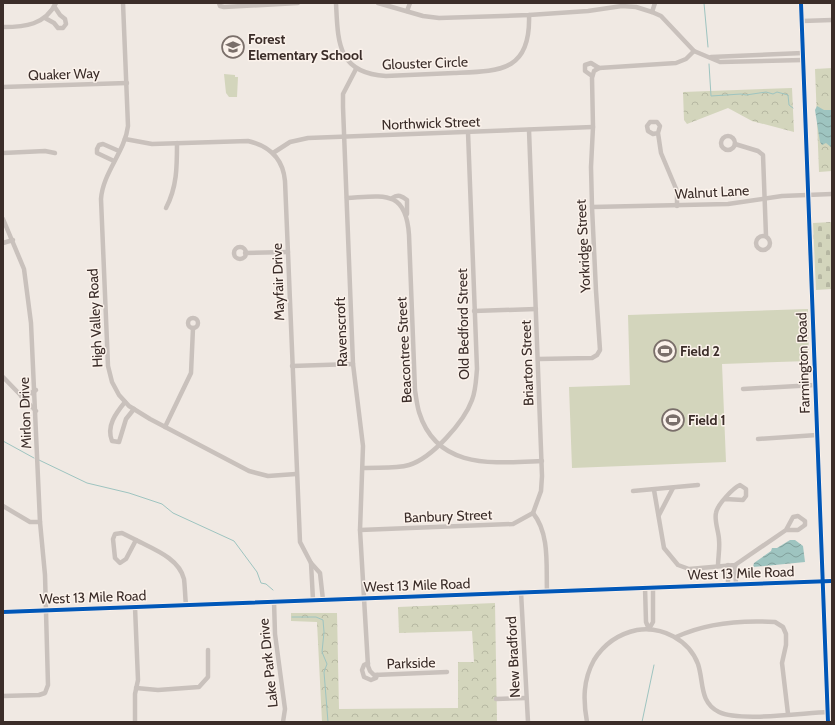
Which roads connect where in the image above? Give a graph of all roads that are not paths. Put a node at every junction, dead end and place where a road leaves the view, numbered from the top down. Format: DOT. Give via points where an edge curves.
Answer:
graph roads {
  1 [pos="123,3"];
  2 [pos="219,3"];
  3 [pos="298,3"];
  4 [pos="336,3"];
  5 [pos="378,3"];
  6 [pos="410,3"];
  7 [pos="655,3"];
  8 [pos="801,3"];
  9 [pos="278,4"];
  10 [pos="55,5"];
  11 [pos="407,11"];
  12 [pos="652,12"];
  13 [pos="529,15"];
  14 [pos="45,18"];
  15 [pos="832,20"];
  16 [pos="802,21"];
  17 [pos="3,28"];
  18 [pos="694,51"];
  19 [pos="803,53"];
  20 [pos="750,55"];
  21 [pos="711,57"];
  22 [pos="803,60"];
  23 [pos="750,62"];
  24 [pos="356,68"];
  25 [pos="599,68"];
  26 [pos="592,76"];
  27 [pos="126,83"];
  28 [pos="3,88"];
  29 [pos="594,127"];
  30 [pos="529,130"];
  31 [pos="468,132"];
  32 [pos="658,133"];
  33 [pos="344,137"];
  34 [pos="125,139"];
  35 [pos="177,143"];
  36 [pos="735,144"];
  37 [pos="119,151"];
  38 [pos="3,153"];
  39 [pos="55,153"];
  40 [pos="273,153"];
  41 [pos="114,161"];
  42 [pos="832,194"];
  43 [pos="808,195"];
  44 [pos="347,198"];
  45 [pos="392,198"];
  46 [pos="766,200"];
  47 [pos="677,206"];
  48 [pos="166,208"];
  49 [pos="592,208"];
  50 [pos="406,214"];
  51 [pos="3,219"];
  52 [pos="766,236"];
  53 [pos="13,240"];
  54 [pos="3,243"];
  55 [pos="288,252"];
  56 [pos="245,253"];
  57 [pos="536,309"];
  58 [pos="474,311"];
  59 [pos="193,328"];
  60 [pos="538,358"];
  61 [pos="353,364"];
  62 [pos="292,366"];
  63 [pos="3,377"];
  64 [pos="815,385"];
  65 [pos="743,389"];
  66 [pos="36,390"];
  67 [pos="22,396"];
  68 [pos="125,402"];
  69 [pos="134,409"];
  70 [pos="36,411"];
  71 [pos="165,427"];
  72 [pos="817,435"];
  73 [pos="758,439"];
  74 [pos="439,444"];
  75 [pos="542,461"];
  76 [pos="363,468"];
  77 [pos="296,474"];
  78 [pos="698,485"];
  79 [pos="673,488"];
  80 [pos="654,490"];
  81 [pos="633,491"];
  82 [pos="725,499"];
  83 [pos="3,506"];
  84 [pos="533,514"];
  85 [pos="659,515"];
  86 [pos="40,522"];
  87 [pos="360,530"];
  88 [pos="786,530"];
  89 [pos="136,540"];
  90 [pos="310,564"];
  91 [pos="728,565"];
  92 [pos="736,565"];
  93 [pos="718,566"];
  94 [pos="822,581"];
  95 [pos="832,581"];
  96 [pos="728,584"];
  97 [pos="736,584"];
  98 [pos="645,587"];
  99 [pos="653,587"];
  100 [pos="547,591"];
  101 [pos="521,592"];
  102 [pos="363,598"];
  103 [pos="313,600"];
  104 [pos="323,600"];
  105 [pos="274,601"];
  106 [pos="186,605"];
  107 [pos="135,606"];
  108 [pos="47,610"];
  109 [pos="3,612"];
  110 [pos="649,629"];
  111 [pos="676,637"];
  112 [pos="208,650"];
  113 [pos="368,663"];
  114 [pos="447,672"];
  115 [pos="377,675"];
  116 [pos="136,688"];
  117 [pos="3,696"];
  118 [pos="526,698"];
  119 [pos="496,699"];
  120 [pos="828,712"];
  121 [pos="788,714"];
  122 [pos="135,722"];
  123 [pos="283,722"];
  124 [pos="528,722"];
  125 [pos="586,722"];
  126 [pos="828,722"];
  1 -- 27 [label="street, High Valley Road"];
  2 -- 9 [label="street" via="220,6"];
  3 -- 9 [label="street"];
  4 -- 24 [label="street, Glouster Circle" via="341,52"];
  5 -- 11 [label="street"];
  6 -- 11 [label="street"];
  7 -- 12 [label="street"];
  8 -- 16 [label="street, Farmington Road"];
  10 -- 14 [label="street"];
  10 -- 14 [label="street" via="66,20 63,28 58,28"];
  11 -- 13 [label="street" via="439,18"];
  12 -- 13 [label="street" via="622,6"];
  12 -- 18 [label="street" via="671,25"];
  13 -- 24 [label="street, Glouster Circle" via="529,35 524,50 514,62 501,69 489,72 386,76 373,75"];
  14 -- 17 [label="street" via="25,27"];
  15 -- 16 [label="street"];
  16 -- 19 [label="street, Farmington Road"];
  18 -- 21 [label="street"];
  18 -- 25 [label="street, Yorkridge Street" via="686,59 676,63"];
  19 -- 20 [label="street"];
  19 -- 22 [label="street, Farmington Road"];
  20 -- 21 [label="street"];
  20 -- 23 [label="street"];
  21 -- 23 [label="street" via="720,62"];
  22 -- 23 [label="street"];
  22 -- 43 [label="street, Farmington Road"];
  24 -- 33 [label="street, Ravenscroft" via="343,94"];
  25 -- 26 [label="street"];
  25 -- 26 [label="street, Yorkridge Street" via="591,63 585,65 585,71"];
  26 -- 29 [label="street, Yorkridge Street"];
  27 -- 28 [label="street, Quaker Way"];
  27 -- 34 [label="street, High Valley Road" via="128,126"];
  29 -- 30 [label="street, Northwick Street"];
  29 -- 49 [label="street, Yorkridge Street" via="591,167"];
  30 -- 31 [label="street, Northwick Street"];
  30 -- 57 [label="street, Briarton Street"];
  31 -- 33 [label="street, Northwick Street"];
  31 -- 58 [label="street, Old Bedford Street"];
  32 -- 47 [label="street" via="665,165 677,190"];
  33 -- 40 [label="street, Northwick Street" via="297,140 281,146"];
  33 -- 44 [label="street, Ravenscroft"];
  34 -- 35 [label="street" via="152,144"];
  34 -- 37 [label="street, High Valley Road"];
  35 -- 40 [label="street" via="248,141 261,145"];
  35 -- 48 [label="street" via="177,172 174,189"];
  36 -- 46 [label="street" via="763,155"];
  37 -- 41 [label="street, High Valley Road"];
  37 -- 41 [label="street" via="103,144 96,149 97,153"];
  38 -- 39 [label="street"];
  40 -- 55 [label="street, Mayfair Drive" via="282,166 285,178"];
  41 -- 68 [label="street, High Valley Road" via="104,182 101,199 106,334 110,378"];
  42 -- 43 [label="street, Walnut Lane"];
  43 -- 46 [label="street, Walnut Lane" via="782,196"];
  43 -- 64 [label="street, Farmington Road"];
  44 -- 45 [label="street, Beacontree Street"];
  44 -- 61 [label="street, Ravenscroft"];
  45 -- 50 [label="street"];
  45 -- 50 [label="street, Beacontree Street" via="403,196 407,200"];
  46 -- 47 [label="street, Walnut Lane"];
  46 -- 52 [label="street"];
  47 -- 49 [label="street, Walnut Lane"];
  49 -- 60 [label="street, Yorkridge Street" via="600,350 592,358"];
  50 -- 74 [label="street, Beacontree Street" via="419,412 429,432"];
  51 -- 53 [label="street, Mirlon Drive"];
  53 -- 54 [label="street"];
  53 -- 66 [label="street, Mirlon Drive" via="24,269 27,286"];
  55 -- 56 [label="street"];
  55 -- 62 [label="street, Mayfair Drive"];
  57 -- 58 [label="street"];
  57 -- 60 [label="street, Briarton Street"];
  58 -- 74 [label="street, Old Bedford Street" via="476,386 472,400 455,428"];
  59 -- 71 [label="street" via="191,373"];
  60 -- 75 [label="street, Briarton Street"];
  61 -- 62 [label="street"];
  61 -- 76 [label="street, Ravenscroft"];
  62 -- 77 [label="street, Mayfair Drive"];
  63 -- 67 [label="street"];
  64 -- 65 [label="street"];
  64 -- 72 [label="street, Farmington Road"];
  66 -- 67 [label="street"];
  66 -- 70 [label="street, Mirlon Drive"];
  67 -- 70 [label="street"];
  68 -- 69 [label="street, High Valley Road"];
  68 -- 69 [label="street" via="112,423 112,441 119,442 126,419"];
  69 -- 71 [label="street, High Valley Road"];
  70 -- 86 [label="street, Mirlon Drive"];
  71 -- 77 [label="street, High Valley Road" via="248,471 268,476"];
  72 -- 73 [label="street"];
  72 -- 94 [label="street, Farmington Road"];
  74 -- 75 [label="street, Beacontree Street" via="461,457 475,461"];
  74 -- 76 [label="street, Old Bedford Street" via="414,463 398,467"];
  75 -- 84 [label="street, Briarton Street" via="541,491"];
  76 -- 87 [label="street, Ravenscroft"];
  77 -- 90 [label="street, Mayfair Drive" via="300,542"];
  78 -- 79 [label="street"];
  79 -- 80 [label="street"];
  79 -- 85 [label="street"];
  80 -- 81 [label="street"];
  80 -- 85 [label="street"];
  82 -- 82 [label="street" via="742,500 746,496 746,489 735,487"];
  82 -- 93 [label="street" via="716,511 715,518 720,542"];
  83 -- 86 [label="street" via="30,522"];
  84 -- 87 [label="street, Banbury Street" via="513,524"];
  84 -- 100 [label="street" via="541,526 545,540"];
  85 -- 93 [label="street" via="664,548 678,565 689,569"];
  86 -- 108 [label="street, Mirlon Drive"];
  87 -- 102 [label="street, Ravenscroft"];
  88 -- 92 [label="street"];
  89 -- 89 [label="street" via="115,534 113,539 116,561 120,563 126,559"];
  89 -- 106 [label="street" via="162,554 180,569 184,579"];
  90 -- 103 [label="street, Mayfair Drive"];
  90 -- 104 [label="street, Mayfair Drive" via="320,573"];
  91 -- 92 [label="street"];
  91 -- 93 [label="street"];
  91 -- 96 [label="street"];
  92 -- 97 [label="street"];
  94 -- 95 [label="street, West 13 Mile Road"];
  94 -- 97 [label="street, West 13 Mile Road"];
  94 -- 120 [label="street, Farmington Road"];
  96 -- 97 [label="street, West 13 Mile Road"];
  96 -- 99 [label="street, West 13 Mile Road"];
  98 -- 99 [label="street, West 13 Mile Road"];
  98 -- 100 [label="street, West 13 Mile Road"];
  98 -- 110 [label="street" via="646,622"];
  99 -- 110 [label="street" via="653,622"];
  100 -- 101 [label="street, West 13 Mile Road"];
  101 -- 102 [label="street, West 13 Mile Road"];
  101 -- 118 [label="street, New Bradford"];
  102 -- 104 [label="street, West 13 Mile Road"];
  102 -- 113 [label="street, Parkside"];
  103 -- 104 [label="street, West 13 Mile Road"];
  103 -- 105 [label="street, West 13 Mile Road"];
  105 -- 106 [label="street, West 13 Mile Road"];
  105 -- 123 [label="street, Lake Park Drive" via="275,634 285,709"];
  106 -- 107 [label="street, West 13 Mile Road"];
  107 -- 108 [label="street, West 13 Mile Road"];
  107 -- 116 [label="street" via="138,680"];
  108 -- 109 [label="street, West 13 Mile Road"];
  108 -- 117 [label="street, Mirlon Drive" via="48,690 39,695"];
  110 -- 111 [label="street"];
  110 -- 125 [label="street" via="617,636 598,653 584,688"];
  111 -- 121 [label="street" via="689,649 698,664 704,696 716,710 726,714 750,716"];
  111 -- 121 [label="street" via="694,628 714,624 775,622 783,627 786,645 782,663"];
  112 -- 116 [label="street" via="208,677 199,687 158,690"];
  113 -- 115 [label="street, Parkside" via="370,672"];
  113 -- 115 [label="street, Parkside" via="364,664 362,670 364,677 371,680"];
  114 -- 115 [label="street, Parkside"];
  116 -- 122 [label="street"];
  118 -- 119 [label="street"];
  118 -- 124 [label="street, New Bradford"];
  120 -- 121 [label="street"];
  120 -- 126 [label="street, Farmington Road"];
}
